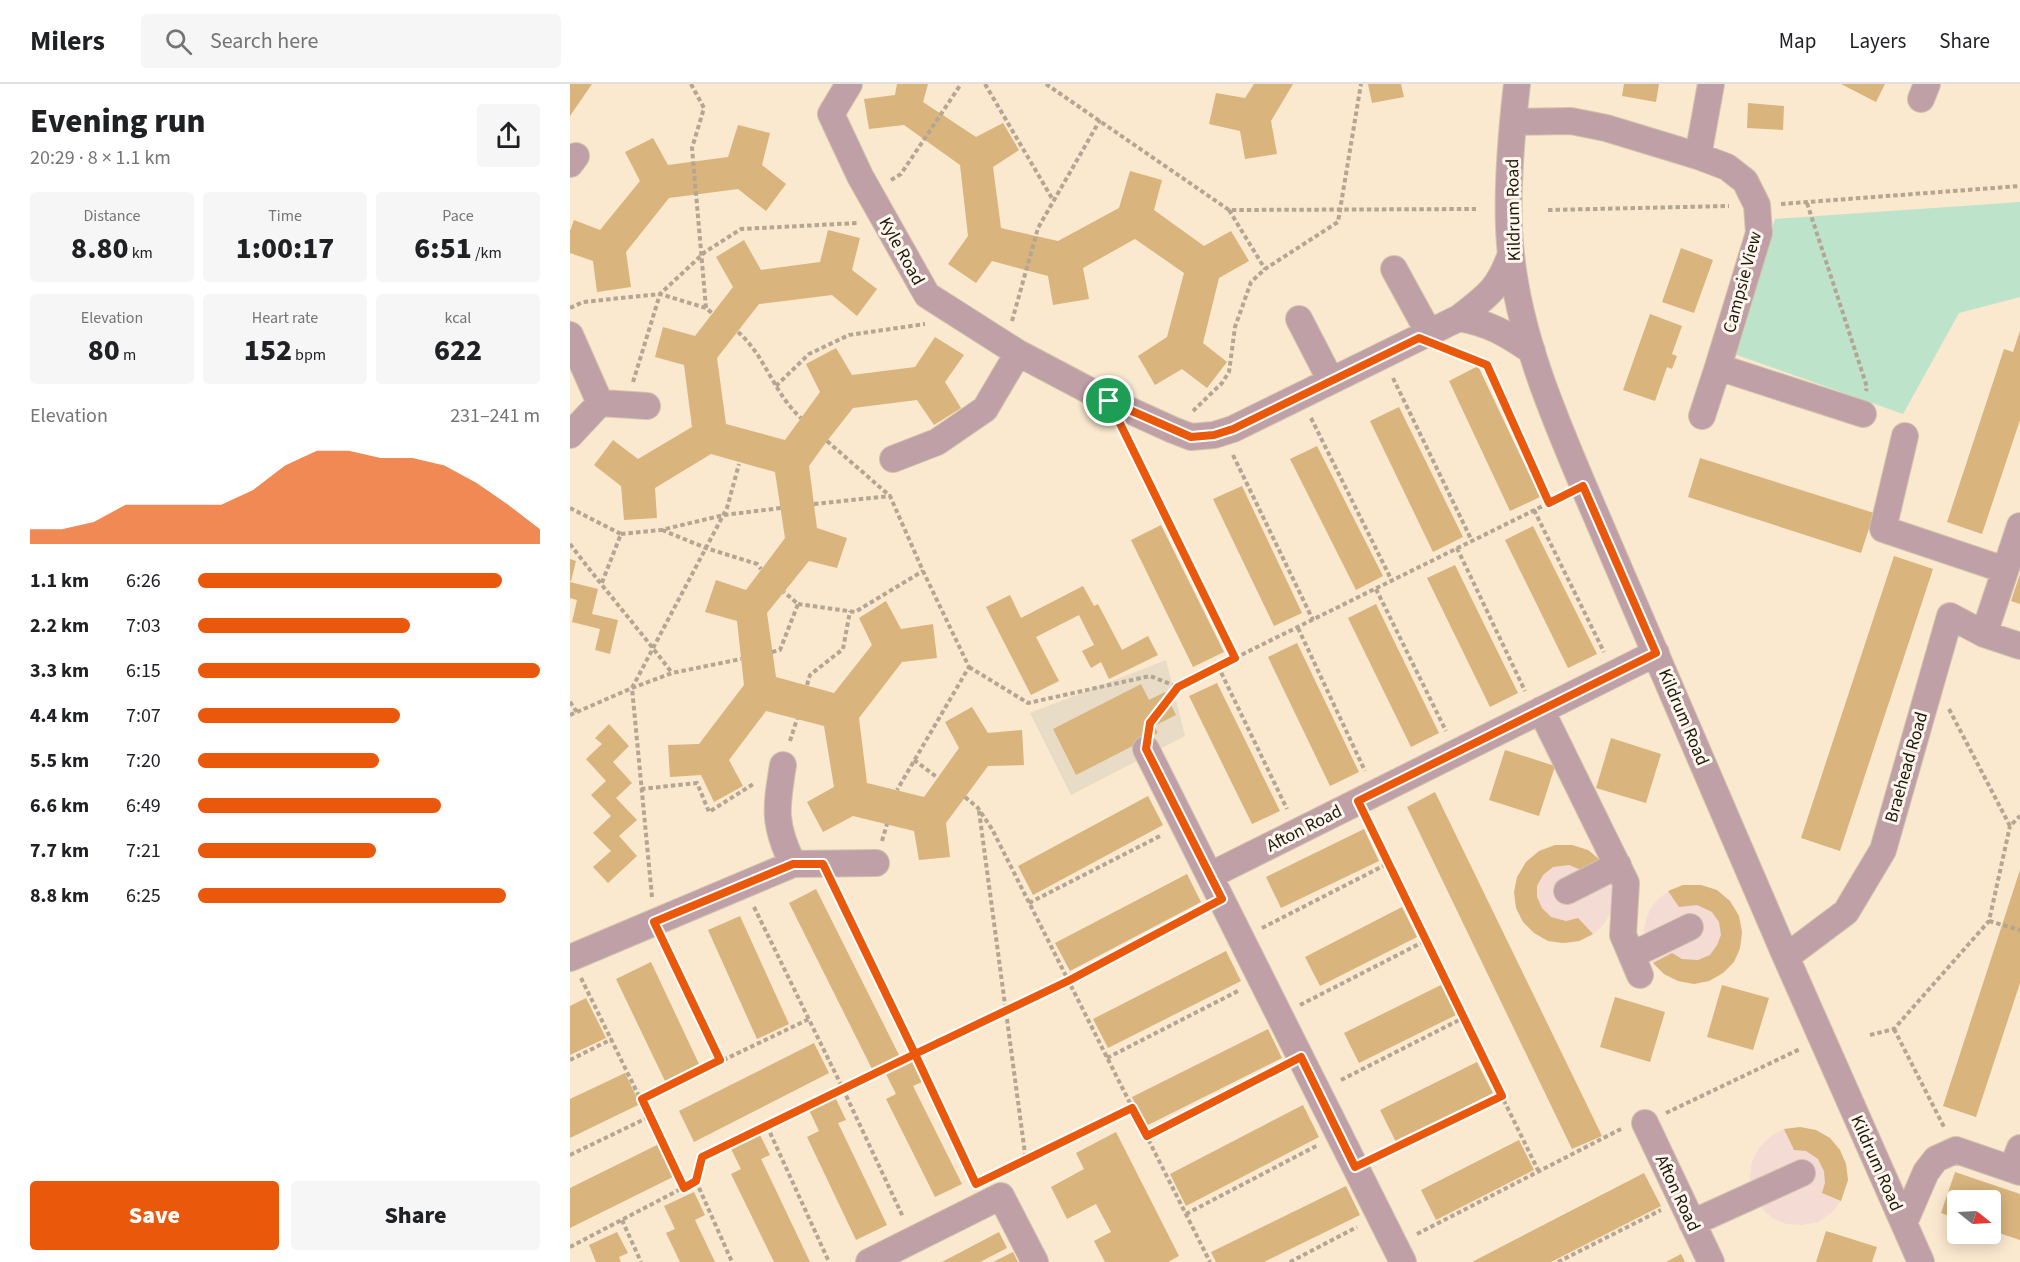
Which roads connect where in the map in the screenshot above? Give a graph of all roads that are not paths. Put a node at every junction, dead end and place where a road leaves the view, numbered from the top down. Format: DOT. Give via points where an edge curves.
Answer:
graph roads {
  1 [pos="849,84"];
  2 [pos="1517,84"];
  3 [pos="1711,84"];
  4 [pos="1513,122"];
  5 [pos="1698,156"];
  6 [pos="1511,254"];
  7 [pos="1394,269"];
  8 [pos="1459,318"];
  9 [pos="1299,319"];
  10 [pos="570,335"];
  11 [pos="1424,335"];
  12 [pos="1012,348"];
  13 [pos="1532,351"];
  14 [pos="1718,367"];
  15 [pos="1331,381"];
  16 [pos="600,403"];
  17 [pos="636,405"];
  18 [pos="1863,414"];
  19 [pos="1702,416"];
  20 [pos="570,435"];
  21 [pos="1905,436"];
  22 [pos="893,459"];
  23 [pos="2020,526"];
  24 [pos="2005,570"];
  25 [pos="1984,634"];
  26 [pos="2020,646"];
  27 [pos="1656,653"];
  28 [pos="1538,711"];
  29 [pos="1146,749"];
  30 [pos="783,765"];
  31 [pos="876,863"];
  32 [pos="793,864"];
  33 [pos="1618,865"];
  34 [pos="1210,875"];
  35 [pos="1567,891"];
  36 [pos="1690,927"];
  37 [pos="1786,957"];
  38 [pos="570,958"];
  39 [pos="1636,1125"];
  40 [pos="2017,1163"];
  41 [pos="1802,1173"];
  42 [pos="1692,1223"];
  43 [pos="1904,1223"];
  44 [pos="1399,1254"];
  45 [pos="869,1262"];
  46 [pos="1035,1262"];
  47 [pos="1711,1262"];
  48 [pos="1921,1262"];
  1 -- 12 [label="street, Kyle Road" via="831,114 927,295"];
  2 -- 4 [label="street, Kildrum Road"];
  3 -- 5 [label="street"];
  4 -- 5 [label="street, Campsie View" via="1571,121"];
  4 -- 6 [label="street, Kildrum Road"];
  5 -- 14 [label="street, Campsie View" via="1727,167 1745,181 1757,205 1759,233"];
  6 -- 8 [label="street, Kyle Road" via="1491,293"];
  6 -- 13 [label="street, Kildrum Road"];
  7 -- 11 [label="street"];
  8 -- 11 [label="street, Kyle Road"];
  8 -- 13 [label="street" via="1504,332"];
  9 -- 15 [label="street"];
  10 -- 16 [label="street"];
  11 -- 15 [label="street, Kyle Road"];
  12 -- 15 [label="street, Kyle Road" via="1109,401 1191,437 1233,429"];
  12 -- 22 [label="street" via="985,409 937,442"];
  13 -- 27 [label="street, Kildrum Road" via="1583,486"];
  14 -- 18 [label="street"];
  14 -- 19 [label="street, Campsie View"];
  16 -- 17 [label="street"];
  16 -- 20 [label="street"];
  21 -- 24 [label="street" via="1883,530"];
  23 -- 24 [label="street"];
  24 -- 25 [label="street"];
  25 -- 26 [label="street, Braehead Road"];
  25 -- 37 [label="street, Braehead Road" via="1950,616 1883,850 1846,912"];
  27 -- 28 [label="street, Afton Road"];
  27 -- 37 [label="street, Kildrum Road"];
  28 -- 33 [label="street"];
  28 -- 34 [label="street, Afton Road"];
  29 -- 34 [label="street"];
  30 -- 32 [label="street" via="777,823"];
  31 -- 32 [label="street"];
  32 -- 38 [label="street"];
  33 -- 35 [label="street"];
  33 -- 36 [label="street" via="1626,883 1623,935 1636,965"];
  34 -- 44 [label="street"];
  37 -- 43 [label="street, Kildrum Road"];
  39 -- 42 [label="street, Afton Road"];
  40 -- 43 [label="street" via="1956,1150 1936,1159 1926,1172"];
  41 -- 42 [label="street"];
  42 -- 47 [label="street, Afton Road"];
  43 -- 48 [label="street, Kildrum Road"];
  45 -- 46 [label="street" via="1001,1196"];
}
